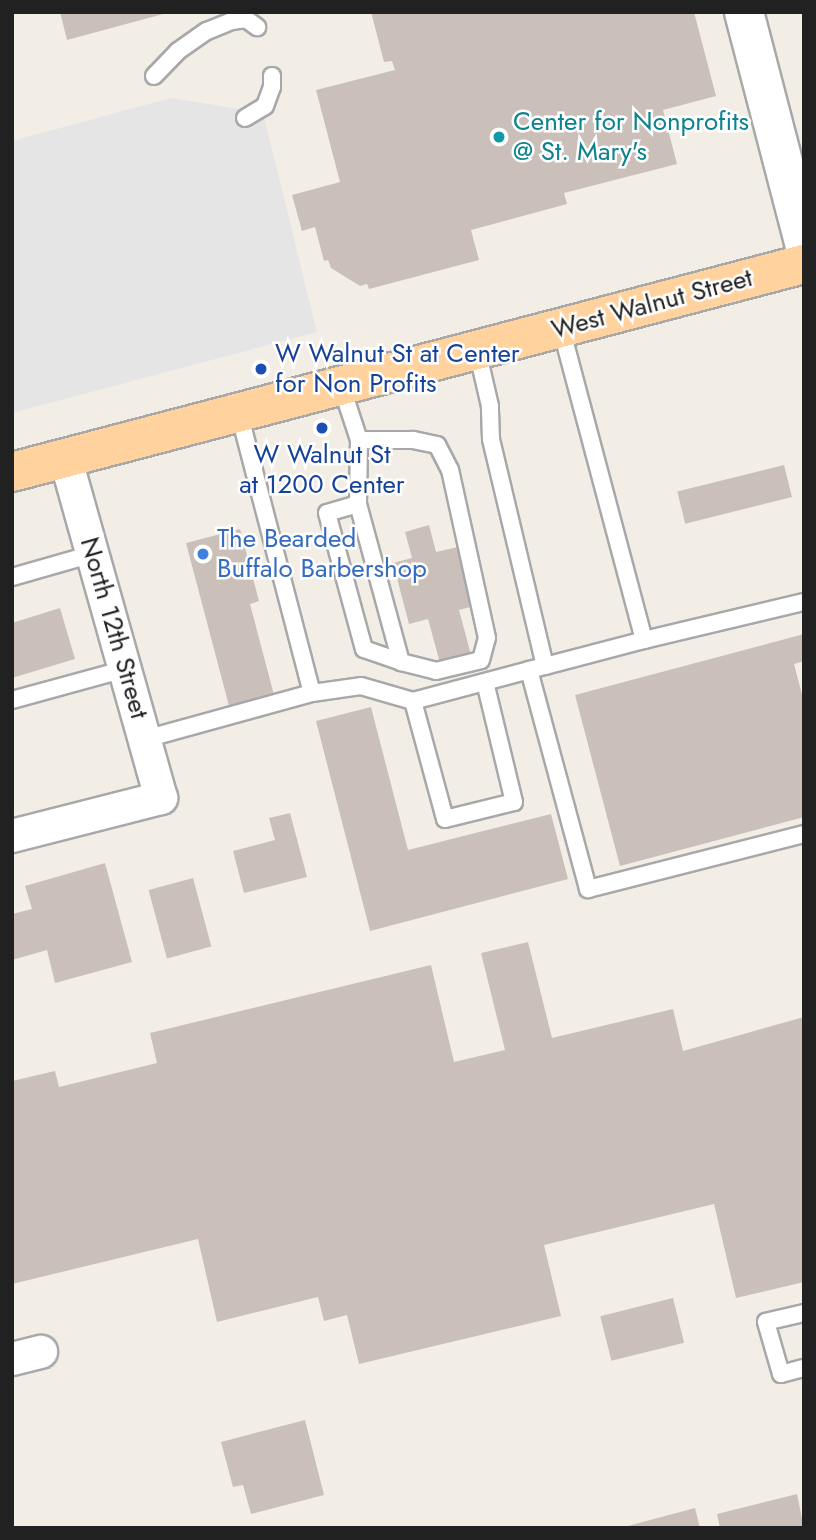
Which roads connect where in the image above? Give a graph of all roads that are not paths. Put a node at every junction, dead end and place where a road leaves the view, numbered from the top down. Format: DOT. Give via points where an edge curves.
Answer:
graph roads {
  1 [pos="744,12"];
  2 [pos="257,27"];
  3 [pos="154,76"];
  4 [pos="272,76"];
  5 [pos="245,118"];
  6 [pos="804,243"];
  7 [pos="804,264"];
  8 [pos="561,328"];
  9 [pos="477,350"];
  10 [pos="341,386"];
  11 [pos="239,413"];
  12 [pos="359,440"];
  13 [pos="66,459"];
  14 [pos="12,472"];
  15 [pos="358,504"];
  16 [pos="93,554"];
  17 [pos="12,577"];
  18 [pos="804,602"];
  19 [pos="644,640"];
  20 [pos="401,662"];
  21 [pos="537,668"];
  22 [pos="125,669"];
  23 [pos="485,682"];
  24 [pos="313,693"];
  25 [pos="12,700"];
  26 [pos="413,701"];
  27 [pos="145,739"];
  28 [pos="804,834"];
  29 [pos="12,836"];
  30 [pos="804,1312"];
  31 [pos="804,1368"];
  1 -- 6 [label="street"];
  2 -- 3 [label="lane" via="246,19 232,20 207,31 178,51"];
  4 -- 5 [label="lane" via="265,106"];
  7 -- 8 [label="main road, West Walnut Street"];
  8 -- 9 [label="main road, West Walnut Street"];
  8 -- 19 [label="lane"];
  9 -- 10 [label="main road, West Walnut Street"];
  9 -- 21 [label="lane"];
  10 -- 11 [label="main road, West Walnut Street"];
  10 -- 12 [label="lane"];
  11 -- 13 [label="main road, West Walnut Street"];
  11 -- 24 [label="lane"];
  12 -- 15 [label="lane"];
  12 -- 20 [label="lane" via="437,445 450,470 487,638 481,660 436,671"];
  13 -- 14 [label="main road, West Walnut Street"];
  13 -- 16 [label="street, North 12th Street"];
  15 -- 20 [label="lane"];
  15 -- 20 [label="lane" via="327,513 364,649"];
  16 -- 17 [label="lane"];
  16 -- 22 [label="street, North 12th Street"];
  18 -- 19 [label="lane"];
  19 -- 21 [label="lane"];
  21 -- 23 [label="lane"];
  21 -- 28 [label="lane" via="588,889"];
  22 -- 25 [label="lane"];
  22 -- 27 [label="street, North 12th Street"];
  23 -- 26 [label="lane"];
  23 -- 26 [label="lane" via="514,802 445,819"];
  24 -- 26 [label="lane" via="360,686"];
  24 -- 27 [label="lane"];
  27 -- 29 [label="street, North 12th Street" via="162,798"];
  30 -- 31 [label="lane" via="766,1322 781,1374"];
}
